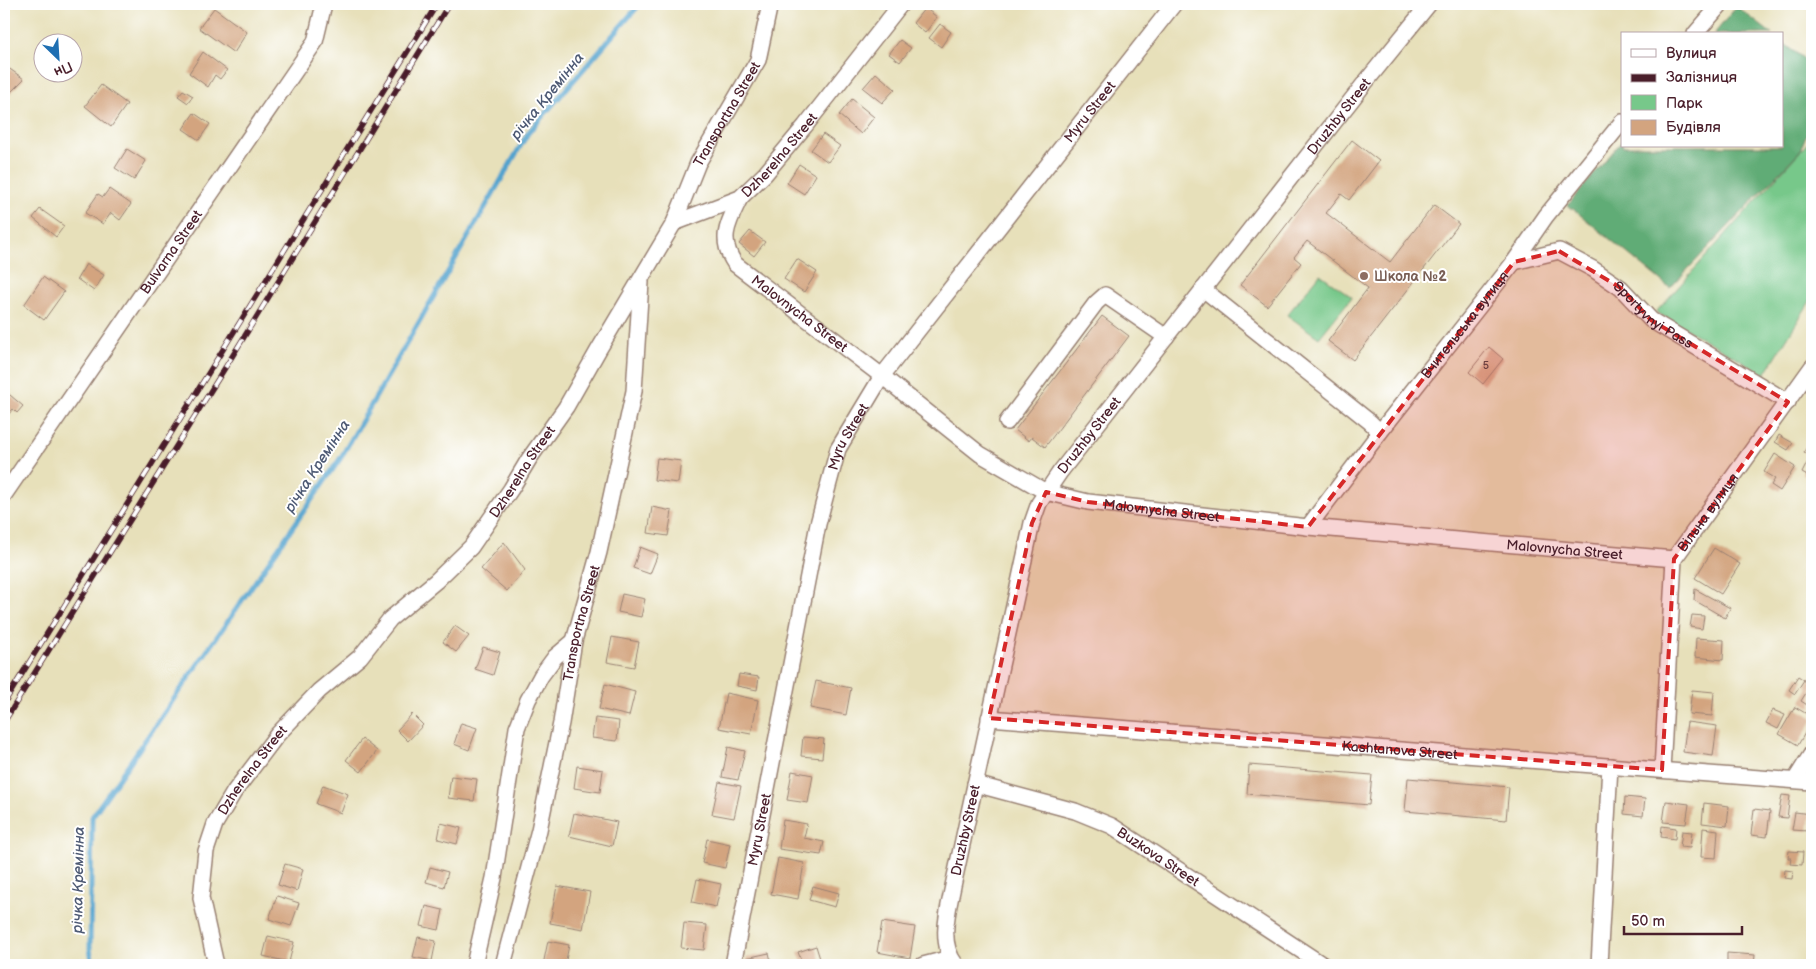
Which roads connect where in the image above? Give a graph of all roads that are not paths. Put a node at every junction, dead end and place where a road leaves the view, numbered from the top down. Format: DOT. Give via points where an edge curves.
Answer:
graph roads {
  1 [pos="324,4"];
  2 [pos="770,4"];
  3 [pos="901,4"];
  4 [pos="1174,4"];
  5 [pos="1429,4"];
  6 [pos="1720,4"];
  7 [pos="1697,32"];
  8 [pos="1621,123"];
  9 [pos="740,198"];
  10 [pos="674,223"];
  11 [pos="1514,262"];
  12 [pos="641,277"];
  13 [pos="1203,289"];
  14 [pos="1166,336"];
  15 [pos="1812,366"];
  16 [pos="882,376"];
  17 [pos="1788,402"];
  18 [pos="1007,422"];
  19 [pos="1380,432"];
  20 [pos="1046,492"];
  21 [pos="4,495"];
  22 [pos="1308,527"];
  23 [pos="1674,559"];
  24 [pos="574,641"];
  25 [pos="989,718"];
  26 [pos="1812,753"];
  27 [pos="1610,766"];
  28 [pos="1662,770"];
  29 [pos="1795,780"];
  30 [pos="1812,782"];
  31 [pos="975,784"];
  32 [pos="953,962"];
  33 [pos="216,965"];
  34 [pos="474,965"];
  35 [pos="503,965"];
  36 [pos="733,965"];
  37 [pos="923,965"];
  38 [pos="1323,965"];
  39 [pos="1599,965"];
  1 -- 21 [label="street, Bulvarna Street" via="315,42"];
  2 -- 10 [label="street, Transportna Street" via="758,60 698,163"];
  3 -- 9 [label="street, Dzherelna Street" via="805,126"];
  4 -- 16 [label="street, Myru Street"];
  5 -- 13 [label="street, Druzhby Street"];
  6 -- 7 [label="street"];
  8 -- 11 [label="street, Вчительська вулиця" via="1546,216"];
  9 -- 10 [label="street, Dzherelna Street"];
  9 -- 16 [label="street, Malovnycha Street" via="726,225 728,253 735,264"];
  10 -- 12 [label="street, Dzherelna Street"];
  11 -- 17 [label="street, Sportyvnyi Pass" via="1559,251 1621,288 1651,320"];
  11 -- 19 [label="street, Вчительська вулиця"];
  12 -- 24 [label="street, Transportna Street" via="634,392 599,552"];
  12 -- 33 [label="street, Dzherelna Street" via="566,407 471,547 390,619 360,657 319,691 277,735 224,808 206,851 201,898"];
  13 -- 14 [label="street, Druzhby Street"];
  13 -- 19 [label="street"];
  14 -- 18 [label="street" via="1105,295"];
  14 -- 20 [label="street, Druzhby Street"];
  15 -- 17 [label="street, Вільна вулиця"];
  16 -- 20 [label="street, Malovnycha Street" via="980,454"];
  16 -- 36 [label="street, Myru Street" via="838,449 818,524"];
  17 -- 23 [label="street, Вільна вулиця"];
  19 -- 22 [label="street, Вчительська вулиця"];
  20 -- 22 [label="street, Malovnycha Street" via="1088,502"];
  20 -- 25 [label="street, Druzhby Street" via="1032,523"];
  22 -- 23 [label="street, Malovnycha Street"];
  23 -- 28 [label="street, Вільна вулиця"];
  24 -- 34 [label="street" via="555,657 541,676 517,728 494,878"];
  24 -- 35 [label="street, Transportna Street" via="539,830"];
  25 -- 27 [label="street, Kashtanova Street"];
  25 -- 31 [label="street, Druzhby Street"];
  26 -- 29 [label="street"];
  27 -- 28 [label="street, Kashtanova Street"];
  27 -- 39 [label="street"];
  28 -- 29 [label="street, Kashtanova Street"];
  29 -- 30 [label="street, Kashtanova Street"];
  31 -- 32 [label="street, Druzhby Street" via="945,928"];
  31 -- 38 [label="street, Buzkova Street" via="1075,811 1112,826"];
  32 -- 37 [label="street"];
}
